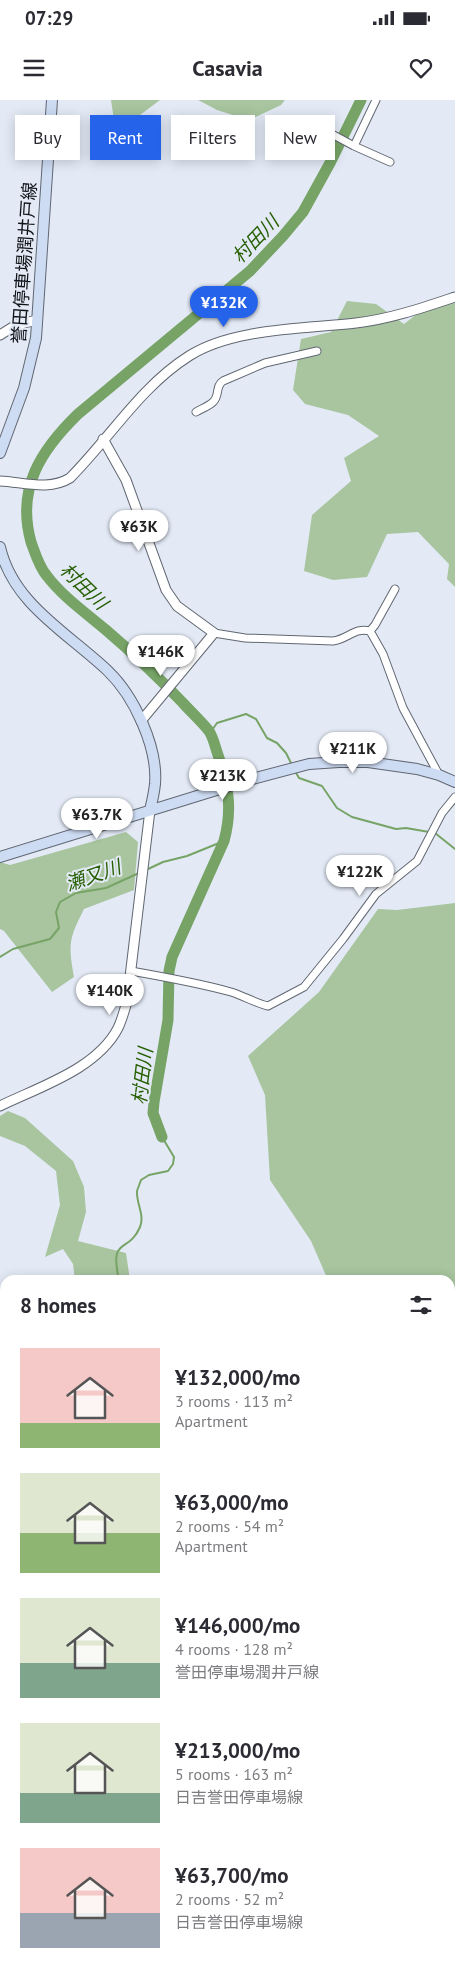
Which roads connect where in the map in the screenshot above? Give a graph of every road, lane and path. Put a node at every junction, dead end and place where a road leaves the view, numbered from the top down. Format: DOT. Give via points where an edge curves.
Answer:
graph roads {
  1 [pos="52,100"];
  2 [pos="376,100"];
  3 [pos="335,136"];
  4 [pos="354,146"];
  5 [pos="390,162"];
  6 [pos="455,298"];
  7 [pos="37,320"];
  8 [pos="0,335"];
  9 [pos="317,351"];
  10 [pos="196,412"];
  11 [pos="104,439"];
  12 [pos="0,453"];
  13 [pos="4,481"];
  14 [pos="0,546"];
  15 [pos="394,589"];
  16 [pos="370,631"];
  17 [pos="214,633"];
  18 [pos="141,720"];
  19 [pos="439,775"];
  20 [pos="455,782"];
  21 [pos="455,797"];
  22 [pos="150,810"];
  23 [pos="0,857"];
  24 [pos="131,971"];
  25 [pos="0,1106"];
  1 -- 7 [label="main road, 誉田停車場潤井戸線"];
  2 -- 4 [label="street"];
  3 -- 4 [label="street"];
  4 -- 5 [label="street"];
  6 -- 11 [label="street" via="384,318 246,335 190,354 158,379"];
  7 -- 8 [label="street" via="16,325"];
  7 -- 12 [label="main road, 誉田停車場潤井戸線" via="28,373"];
  9 -- 10 [label="street" via="265,363 223,381 218,385 214,402"];
  11 -- 13 [label="street" via="61,484"];
  11 -- 17 [label="street" via="126,480 166,590 177,606"];
  14 -- 18 [label="main road" via="7,567 24,595 44,617 109,672"];
  15 -- 16 [label="street"];
  16 -- 17 [label="street" via="357,630 334,641 245,638"];
  16 -- 19 [label="street" via="384,654 404,708"];
  17 -- 18 [label="street"];
  18 -- 22 [label="main road" via="155,769"];
  19 -- 20 [label="main road"];
  19 -- 22 [label="main road" via="368,762 309,764"];
  21 -- 24 [label="street" via="442,813 417,861 376,894 304,987 268,1006 193,982"];
  22 -- 23 [label="main road"];
  22 -- 24 [label="street"];
  24 -- 25 [label="street" via="127,1002 118,1028 94,1057"];
}
